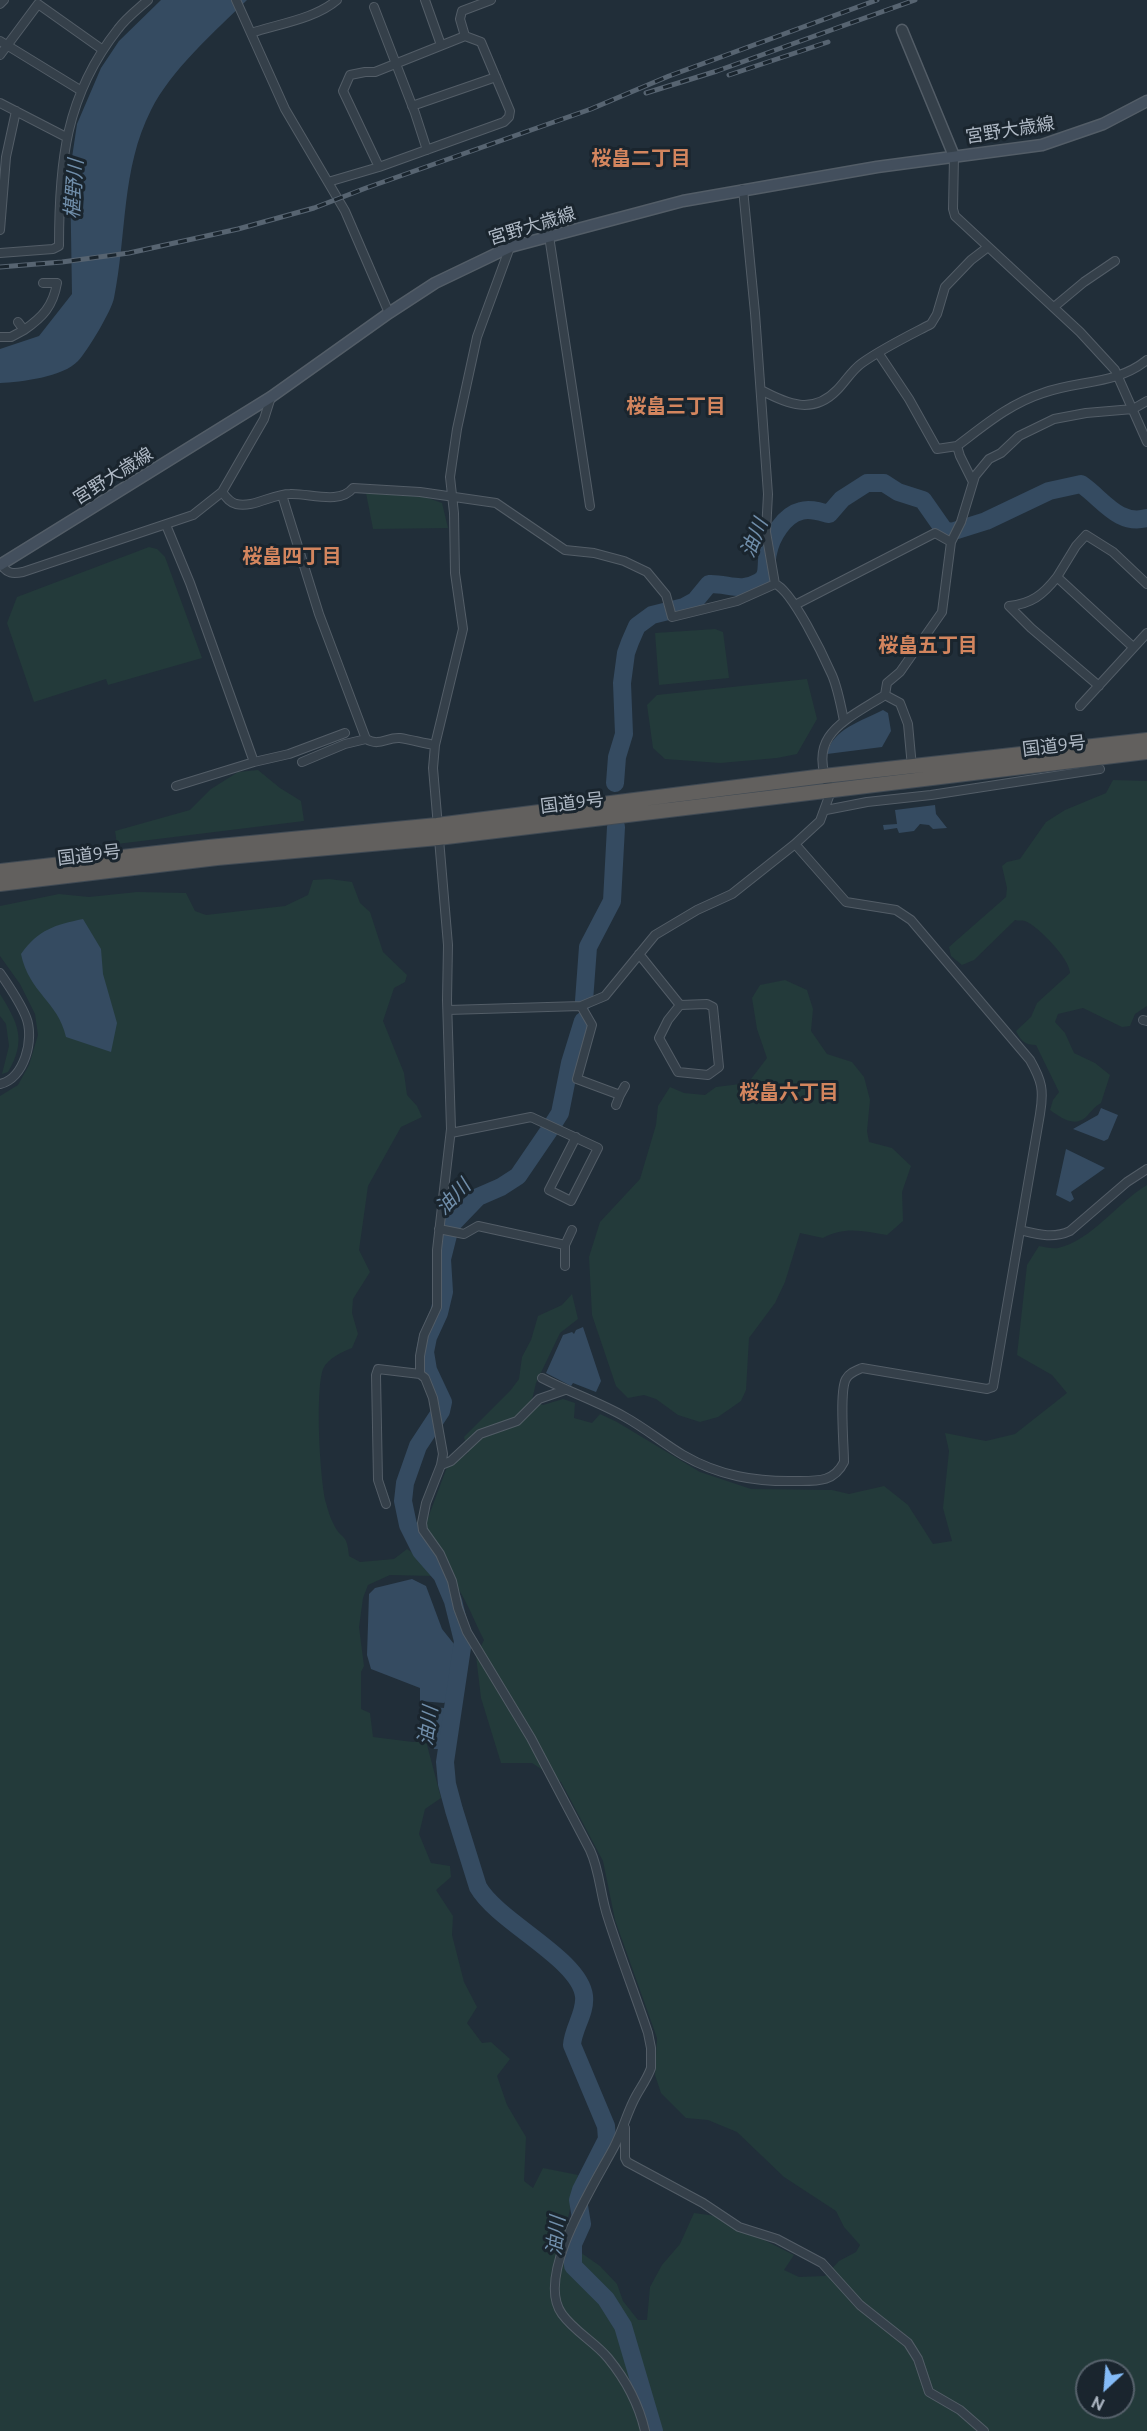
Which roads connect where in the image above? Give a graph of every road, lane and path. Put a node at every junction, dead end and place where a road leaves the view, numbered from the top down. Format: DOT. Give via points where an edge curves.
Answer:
graph roads {
  1 [pos="4,0"];
  2 [pos="148,0"];
  3 [pos="236,0"];
  4 [pos="337,0"];
  5 [pos="425,0"];
  6 [pos="491,0"];
  7 [pos="0,4"];
  8 [pos="374,7"];
  9 [pos="902,30"];
  10 [pos="251,33"];
  11 [pos="465,36"];
  12 [pos="3,43"];
  13 [pos="441,45"];
  14 [pos="103,50"];
  15 [pos="0,55"];
  16 [pos="396,64"];
  17 [pos="496,77"];
  18 [pos="80,90"];
  19 [pos="1147,101"];
  20 [pos="0,103"];
  21 [pos="412,106"];
  22 [pos="16,111"];
  23 [pos="66,137"];
  24 [pos="427,150"];
  25 [pos="954,156"];
  26 [pos="379,167"];
  27 [pos="328,183"];
  28 [pos="743,189"];
  29 [pos="0,230"];
  30 [pos="549,236"];
  31 [pos="510,247"];
  32 [pos="988,247"];
  33 [pos="0,253"];
  34 [pos="1115,261"];
  35 [pos="43,283"];
  36 [pos="1054,307"];
  37 [pos="389,312"];
  38 [pos="18,322"];
  39 [pos="24,330"];
  40 [pos="0,337"];
  41 [pos="879,354"];
  42 [pos="1147,360"];
  43 [pos="1118,376"];
  44 [pos="761,390"];
  45 [pos="271,397"];
  46 [pos="1147,401"];
  47 [pos="1133,409"];
  48 [pos="1147,442"];
  49 [pos="957,446"];
  50 [pos="973,482"];
  51 [pos="222,492"];
  52 [pos="282,495"];
  53 [pos="451,496"];
  54 [pos="590,506"];
  55 [pos="166,525"];
  56 [pos="951,542"];
  57 [pos="0,564"];
  58 [pos="1057,578"];
  59 [pos="776,584"];
  60 [pos="1147,584"];
  61 [pos="795,605"];
  62 [pos="1147,633"];
  63 [pos="1133,647"];
  64 [pos="1099,686"];
  65 [pos="885,695"];
  66 [pos="1080,706"];
  67 [pos="844,721"];
  68 [pos="345,733"];
  69 [pos="366,739"];
  70 [pos="1147,740"];
  71 [pos="435,745"];
  72 [pos="1147,752"];
  73 [pos="254,762"];
  74 [pos="302,762"];
  75 [pos="912,767"];
  76 [pos="1100,769"];
  77 [pos="824,776"];
  78 [pos="176,786"];
  79 [pos="831,791"];
  80 [pos="826,810"];
  81 [pos="437,832"];
  82 [pos="795,844"];
  83 [pos="0,871"];
  84 [pos="0,884"];
  85 [pos="639,954"];
  86 [pos="0,973"];
  87 [pos="680,1005"];
  88 [pos="581,1006"];
  89 [pos="448,1010"];
  90 [pos="0,1084"];
  91 [pos="624,1086"];
  92 [pos="620,1095"];
  93 [pos="616,1105"];
  94 [pos="451,1133"];
  95 [pos="576,1137"];
  96 [pos="1147,1169"];
  97 [pos="439,1229"];
  98 [pos="572,1230"];
  99 [pos="1020,1230"];
  100 [pos="565,1245"];
  101 [pos="565,1266"];
  102 [pos="420,1374"];
  103 [pos="542,1378"];
  104 [pos="565,1390"];
  105 [pos="441,1465"];
  106 [pos="386,1504"];
  107 [pos="625,2125"];
  108 [pos="645,2431"];
  109 [pos="984,2431"];
  1 -- 7 [label="street"];
  2 -- 14 [label="street" via="119,27"];
  3 -- 10 [label="street"];
  4 -- 10 [label="street" via="311,14"];
  5 -- 13 [label="street"];
  6 -- 11 [label="street" via="462,11"];
  8 -- 16 [label="street"];
  9 -- 25 [label="street"];
  10 -- 27 [label="street" via="285,109"];
  11 -- 13 [label="street"];
  11 -- 17 [label="street" via="481,42"];
  12 -- 14 [label="street" via="38,4"];
  12 -- 15 [label="street"];
  12 -- 18 [label="street"];
  13 -- 16 [label="street"];
  14 -- 18 [label="street"];
  16 -- 21 [label="street"];
  16 -- 26 [label="street" via="350,75 343,91"];
  17 -- 21 [label="street"];
  17 -- 24 [label="street" via="509,117"];
  18 -- 23 [label="street"];
  19 -- 25 [label="main road, 宮野大歳線" via="1103,124 1042,145"];
  20 -- 22 [label="street"];
  21 -- 24 [label="street"];
  22 -- 23 [label="street"];
  22 -- 29 [label="street" via="6,157"];
  23 -- 33 [label="street" via="59,246"];
  24 -- 26 [label="street"];
  25 -- 28 [label="main road, 宮野大歳線"];
  25 -- 32 [label="street" via="953,209"];
  26 -- 27 [label="street"];
  27 -- 37 [label="street" via="345,211"];
  28 -- 30 [label="main road, 宮野大歳線" via="638,211"];
  28 -- 44 [label="street"];
  30 -- 31 [label="main road, 宮野大歳線"];
  30 -- 54 [label="street"];
  31 -- 37 [label="main road, 宮野大歳線" via="462,268"];
  31 -- 53 [label="street" via="474,349 457,429"];
  32 -- 36 [label="street"];
  32 -- 41 [label="street" via="945,287 931,324"];
  34 -- 36 [label="street"];
  35 -- 39 [label="street" via="57,283 52,304"];
  36 -- 43 [label="street"];
  37 -- 45 [label="main road, 宮野大歳線"];
  38 -- 39 [label="street"];
  39 -- 40 [label="street" via="11,337"];
  41 -- 44 [label="street" via="861,364 826,400 813,405 796,405"];
  41 -- 49 [label="street" via="937,449"];
  42 -- 43 [label="street"];
  43 -- 47 [label="street"];
  43 -- 49 [label="street" via="1045,392 1020,402 980,426"];
  44 -- 59 [label="street" via="768,494 766,532"];
  45 -- 51 [label="street" via="264,419"];
  45 -- 57 [label="main road, 宮野大歳線"];
  46 -- 47 [label="street"];
  47 -- 48 [label="street"];
  47 -- 50 [label="street" via="1054,419 1018,436 989,459"];
  49 -- 50 [label="street"];
  50 -- 56 [label="street"];
  51 -- 52 [label="street" via="238,504"];
  51 -- 55 [label="street" via="193,515"];
  52 -- 53 [label="street" via="332,497 363,488"];
  52 -- 69 [label="street" via="319,614"];
  53 -- 59 [label="street" via="496,503 565,550 624,561 647,572 666,595 672,617 737,601"];
  53 -- 71 [label="street" via="463,629"];
  55 -- 57 [label="street" via="23,572 7,572"];
  55 -- 73 [label="street"];
  56 -- 61 [label="street" via="935,533"];
  56 -- 65 [label="street" via="942,612 900,672 887,683"];
  58 -- 60 [label="street" via="1086,535 1113,552"];
  58 -- 63 [label="street"];
  58 -- 64 [label="street" via="1038,598 1009,606"];
  59 -- 61 [label="street"];
  61 -- 67 [label="street" via="833,677"];
  62 -- 63 [label="street"];
  63 -- 64 [label="street"];
  64 -- 66 [label="street"];
  65 -- 67 [label="street"];
  65 -- 75 [label="street" via="900,703 908,724"];
  67 -- 77 [label="street" via="827,737 821,759"];
  68 -- 73 [label="street" via="289,754"];
  69 -- 71 [label="street" via="381,743 396,738"];
  69 -- 74 [label="street"];
  70 -- 75 [label="highway, 国道9号"];
  71 -- 81 [label="street"];
  72 -- 79 [label="highway, 国道9号"];
  73 -- 78 [label="street"];
  75 -- 77 [label="highway, 国道9号"];
  76 -- 80 [label="street"];
  77 -- 79 [label="street"];
  77 -- 81 [label="highway, 国道9号"];
  79 -- 80 [label="street"];
  79 -- 81 [label="highway, 国道9号"];
  80 -- 82 [label="street"];
  81 -- 83 [label="highway, 国道9号" via="209,847"];
  81 -- 84 [label="highway, 国道9号"];
  81 -- 89 [label="street" via="448,945"];
  82 -- 85 [label="street" via="732,894 697,909 655,935"];
  82 -- 99 [label="street" via="846,902 896,910 910,920 1030,1060 1040,1077 1043,1093"];
  85 -- 87 [label="street"];
  85 -- 88 [label="street" via="605,996"];
  86 -- 90 [label="street" via="29,1027 25,1059 9,1082"];
  87 -- 87 [label="street" via="713,1007 719,1067 708,1075 678,1072 659,1038"];
  88 -- 89 [label="street"];
  88 -- 92 [label="street" via="592,1025 578,1079"];
  89 -- 94 [label="street"];
  91 -- 92 [label="street"];
  92 -- 93 [label="street"];
  94 -- 95 [label="street" via="531,1117"];
  94 -- 97 [label="street"];
  95 -- 95 [label="street" via="598,1148 571,1201 549,1190"];
  96 -- 99 [label="street" via="1126,1182 1070,1231 1048,1236"];
  97 -- 100 [label="street" via="464,1234 478,1226"];
  97 -- 102 [label="street" via="437,1306 424,1335"];
  98 -- 100 [label="street"];
  99 -- 104 [label="street" via="993,1387 862,1368 855,1371 842,1387 844,1462 832,1478 774,1482 716,1470 682,1454 624,1416"];
  100 -- 101 [label="street"];
  102 -- 105 [label="street" via="433,1398 443,1454"];
  102 -- 106 [label="street" via="378,1370 376,1375 378,1479"];
  103 -- 104 [label="street"];
  104 -- 105 [label="street" via="539,1399 517,1421 480,1434 451,1461"];
  105 -- 107 [label="street" via="426,1503 423,1530 452,1581 467,1632 531,1738 596,1863 608,1917 648,2033 651,2068"];
  107 -- 108 [label="street" via="574,2218 554,2294 561,2312 579,2334 608,2358 630,2391"];
  107 -- 109 [label="street" via="627,2162 739,2227 777,2239 822,2263 860,2305 908,2343 929,2392 960,2410"];
}
